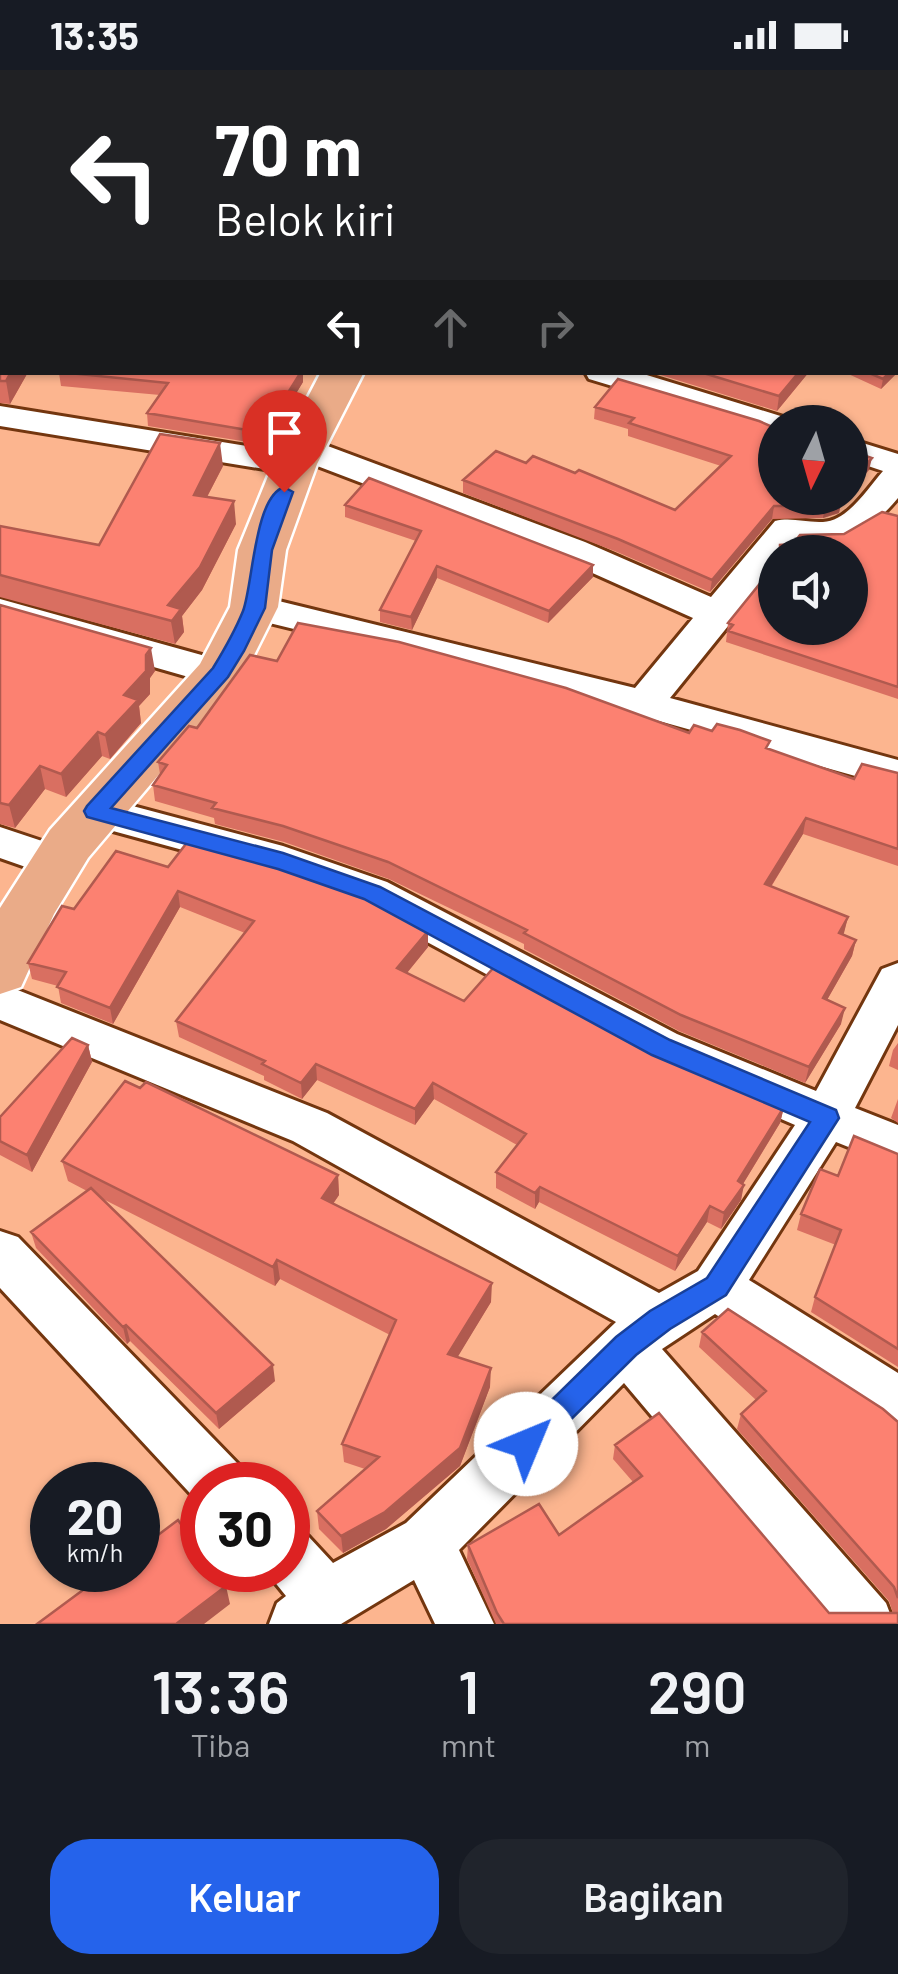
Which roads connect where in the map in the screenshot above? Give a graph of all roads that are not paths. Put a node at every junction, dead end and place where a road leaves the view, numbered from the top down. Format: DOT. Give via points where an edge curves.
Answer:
graph roads {
  1 [pos="341,375"];
  2 [pos="611,375"];
  3 [pos="0,416"];
  4 [pos="758,420"];
  5 [pos="868,455"];
  6 [pos="300,456"];
  7 [pos="898,466"];
  8 [pos="898,476"];
  9 [pos="254,608"];
  10 [pos="0,611"];
  11 [pos="717,614"];
  12 [pos="220,672"];
  13 [pos="643,704"];
  14 [pos="898,774"];
  15 [pos="95,811"];
  16 [pos="0,842"];
  17 [pos="57,862"];
  18 [pos="0,970"];
  19 [pos="898,981"];
  20 [pos="0,1001"];
  21 [pos="826,1118"];
  22 [pos="898,1147"];
  23 [pos="0,1253"];
  24 [pos="716,1287"];
  25 [pos="643,1333"];
  26 [pos="898,1402"];
  27 [pos="198,1462"];
  28 [pos="426,1543"];
  29 [pos="312,1611"];
  30 [pos="464,1624"];
  31 [pos="866,1624"];
  1 -- 6 [label="highway"];
  2 -- 4 [label="street"];
  3 -- 6 [label="street"];
  5 -- 7 [label="street"];
  6 -- 9 [label="highway" via="262,550"];
  6 -- 11 [label="street" via="572,550"];
  8 -- 11 [label="street" via="848,530 828,537 788,529"];
  9 -- 12 [label="highway"];
  9 -- 13 [label="street"];
  10 -- 12 [label="street"];
  11 -- 13 [label="street"];
  12 -- 15 [label="highway"];
  13 -- 14 [label="street"];
  15 -- 17 [label="highway"];
  15 -- 21 [label="street" via="372,893 661,1048"];
  16 -- 17 [label="street"];
  17 -- 18 [label="highway"];
  19 -- 21 [label="street"];
  20 -- 25 [label="street" via="310,1127"];
  21 -- 22 [label="street"];
  21 -- 24 [label="street"];
  23 -- 27 [label="street"];
  24 -- 25 [label="street"];
  24 -- 26 [label="street"];
  25 -- 28 [label="street"];
  25 -- 31 [label="street"];
  28 -- 29 [label="street"];
  28 -- 30 [label="street"];
}
